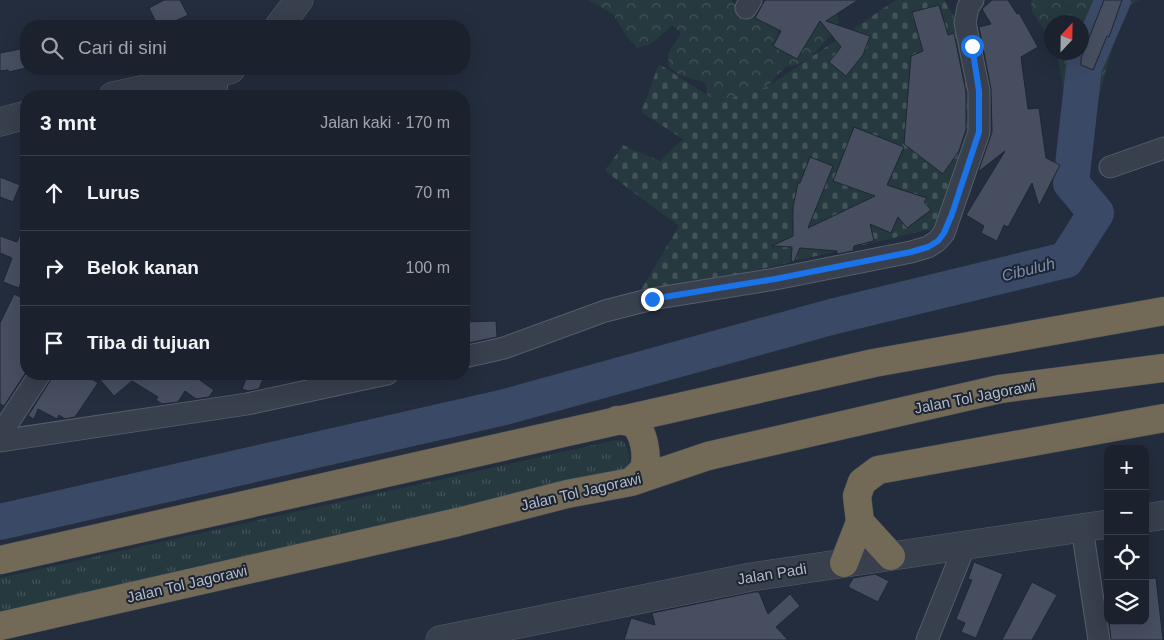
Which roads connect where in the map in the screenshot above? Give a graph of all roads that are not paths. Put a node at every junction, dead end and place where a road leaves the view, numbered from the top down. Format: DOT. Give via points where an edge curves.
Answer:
graph roads {
  1 [pos="299,0"];
  2 [pos="973,0"];
  3 [pos="284,20"];
  4 [pos="222,80"];
  5 [pos="154,90"];
  6 [pos="20,117"];
  7 [pos="0,122"];
  8 [pos="1164,148"];
  9 [pos="1110,167"];
  10 [pos="1164,311"];
  11 [pos="470,356"];
  12 [pos="1164,368"];
  13 [pos="36,380"];
  14 [pos="359,380"];
  15 [pos="1164,418"];
  16 [pos="617,420"];
  17 [pos="0,435"];
  18 [pos="0,441"];
  19 [pos="631,482"];
  20 [pos="1164,515"];
  21 [pos="1149,517"];
  22 [pos="860,522"];
  23 [pos="1095,526"];
  24 [pos="965,545"];
  25 [pos="891,556"];
  26 [pos="0,560"];
  27 [pos="844,563"];
  28 [pos="0,626"];
  29 [pos="1096,635"];
  30 [pos="440,640"];
  31 [pos="927,640"];
  1 -- 3 [label="street"];
  2 -- 11 [label="street" via="966,23 979,91 979,132 952,214 938,241 902,254 652,299 605,311 504,348"];
  4 -- 5 [label="street"];
  6 -- 7 [label="street"];
  8 -- 9 [label="street"];
  10 -- 16 [label="highway" via="874,363"];
  12 -- 19 [label="highway, Jalan Tol Jagorawi" via="1000,389 708,456"];
  13 -- 17 [label="street"];
  14 -- 18 [label="street" via="247,404"];
  15 -- 22 [label="highway" via="878,470 862,482 857,496"];
  16 -- 19 [label="highway" via="632,423 642,435 646,457 643,470"];
  16 -- 26 [label="highway"];
  19 -- 28 [label="highway, Jalan Tol Jagorawi"];
  20 -- 21 [label="street"];
  22 -- 25 [label="highway"];
  22 -- 27 [label="highway"];
  23 -- 24 [label="street, Jalan Padi"];
  23 -- 29 [label="street"];
  24 -- 25 [label="street, Jalan Padi"];
  24 -- 31 [label="street"];
  25 -- 27 [label="street, Jalan Padi"];
  27 -- 30 [label="street, Jalan Padi" via="751,577"];
}
